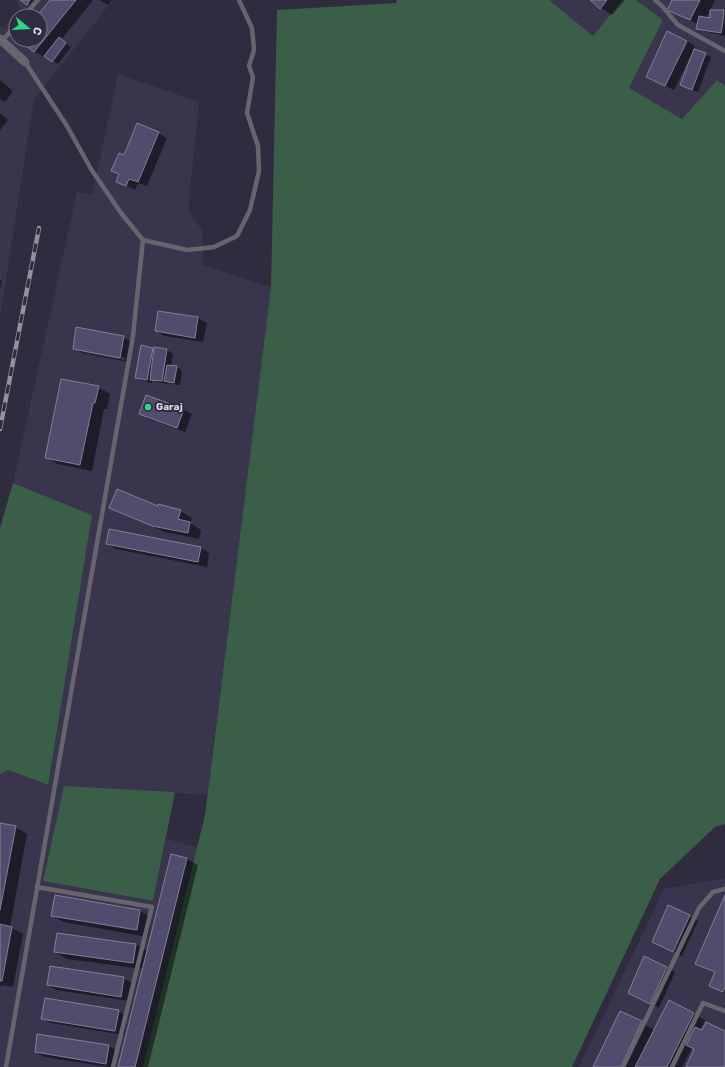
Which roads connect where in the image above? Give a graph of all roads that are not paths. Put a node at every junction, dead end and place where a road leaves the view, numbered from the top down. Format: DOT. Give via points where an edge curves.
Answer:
graph roads {
  1 [pos="38,0"];
  2 [pos="239,0"];
  3 [pos="655,0"];
  4 [pos="665,0"];
  5 [pos="662,6"];
  6 [pos="31,8"];
  7 [pos="1,40"];
  8 [pos="725,51"];
  9 [pos="25,62"];
  10 [pos="143,240"];
  11 [pos="37,887"];
  12 [pos="725,889"];
  13 [pos="725,1011"];
  14 [pos="6,1067"];
  15 [pos="113,1067"];
  16 [pos="622,1067"];
  17 [pos="672,1067"];
  1 -- 6 [label="lane"];
  2 -- 10 [label="lane" via="252,28 254,50 250,66 253,77 248,113 258,146 259,171 250,210 237,236 214,247 187,250"];
  3 -- 5 [label="lane"];
  4 -- 5 [label="lane"];
  5 -- 8 [label="lane" via="678,25"];
  7 -- 9 [label="street"];
  9 -- 10 [label="lane" via="67,126 91,169"];
  10 -- 11 [label="lane" via="133,336"];
  11 -- 14 [label="lane"];
  11 -- 15 [label="lane" via="152,907"];
  12 -- 16 [label="lane" via="713,892 700,908"];
  13 -- 17 [label="lane" via="703,1003"];
}
